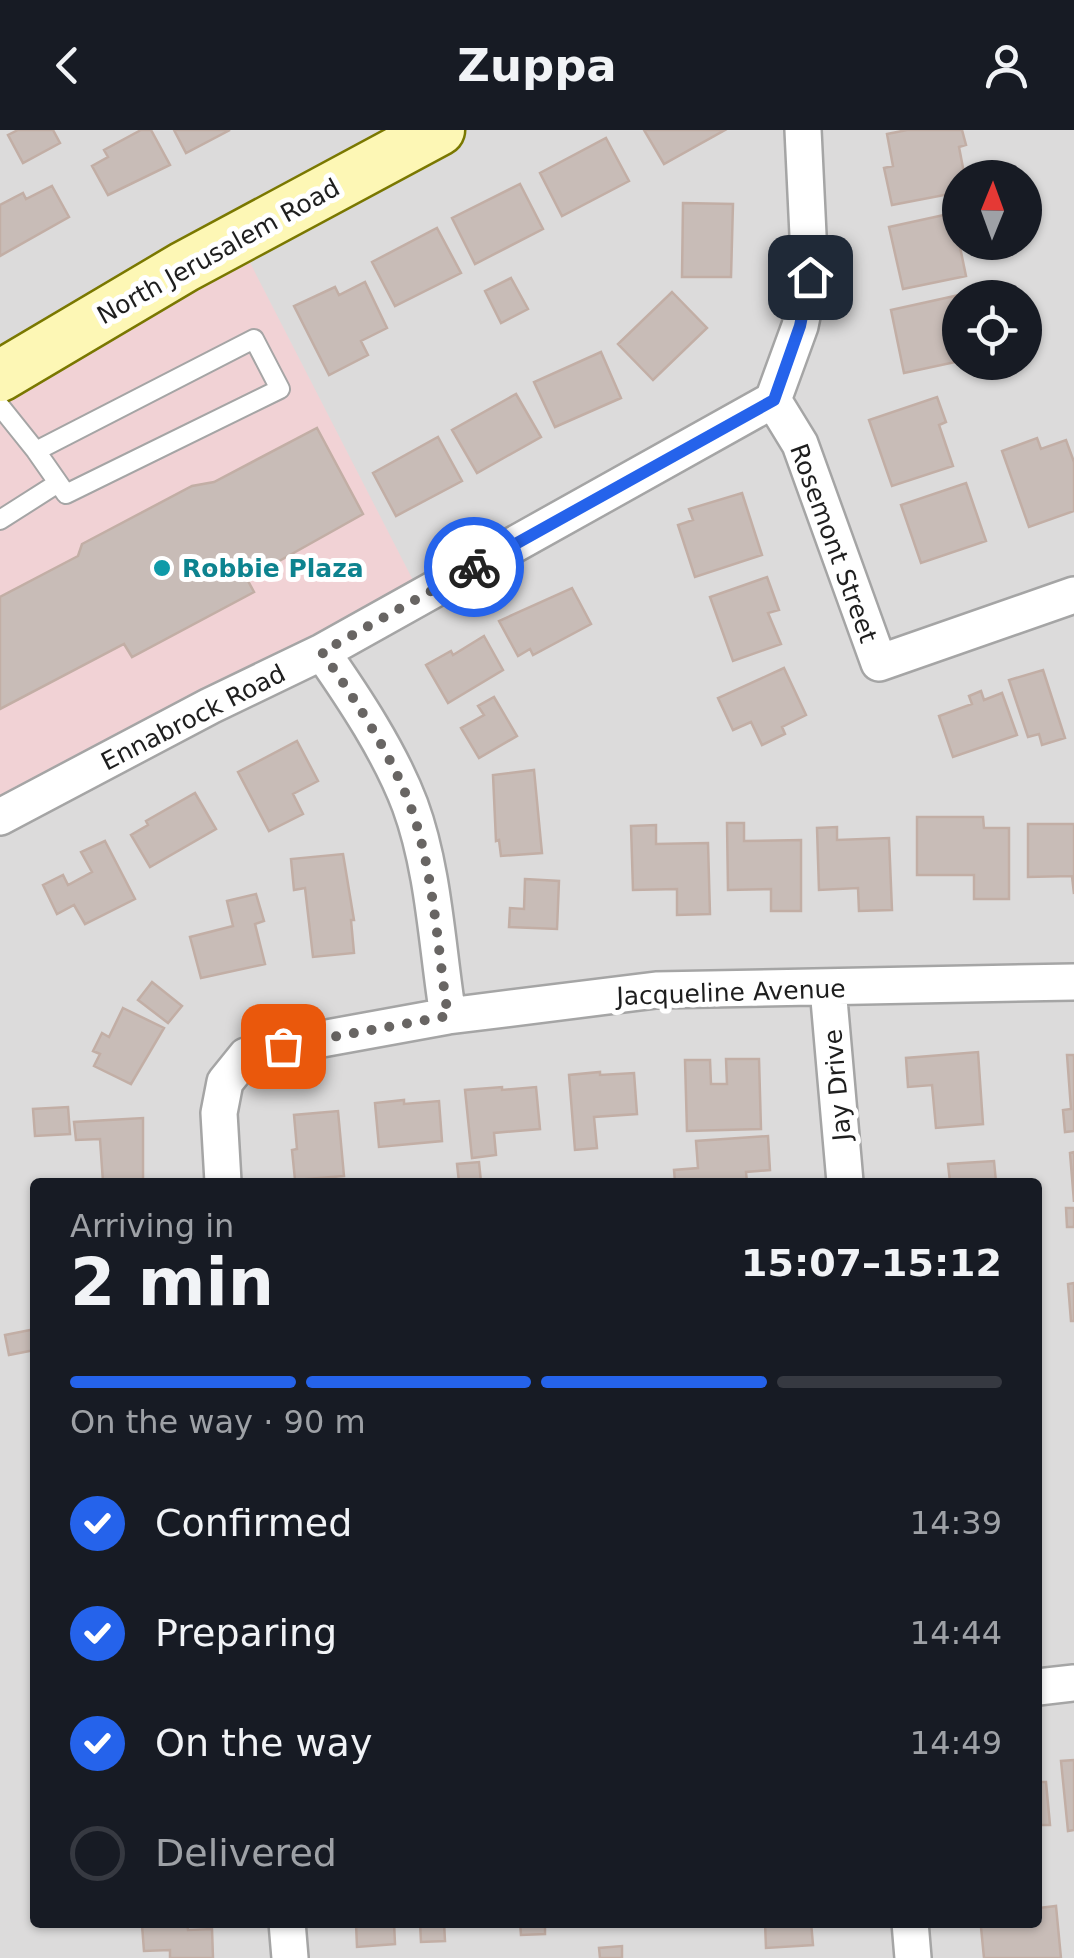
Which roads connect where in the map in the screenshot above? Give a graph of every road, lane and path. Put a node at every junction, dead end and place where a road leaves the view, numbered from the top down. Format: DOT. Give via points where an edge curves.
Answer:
graph roads {
  1 [pos="439,130"];
  2 [pos="803,130"];
  3 [pos="0,376"];
  4 [pos="774,400"];
  5 [pos="0,406"];
  6 [pos="36,452"];
  7 [pos="58,483"];
  8 [pos="0,520"];
  9 [pos="1074,595"];
  10 [pos="322,652"];
  11 [pos="0,817"];
  12 [pos="1074,982"];
  13 [pos="828,988"];
  14 [pos="448,1016"];
  15 [pos="223,1178"];
  16 [pos="845,1178"];
  17 [pos="1074,1684"];
  18 [pos="1042,1686"];
  19 [pos="288,1928"];
  20 [pos="910,1928"];
  21 [pos="290,1958"];
  22 [pos="913,1958"];
  1 -- 3 [label="main road, North Jerusalem Road" via="184,267"];
  2 -- 4 [label="street" via="810,277"];
  4 -- 9 [label="street, Rosemont Street" via="800,444 878,663"];
  4 -- 10 [label="street, Ennabrock Road"];
  5 -- 6 [label="lane"];
  6 -- 7 [label="lane"];
  6 -- 7 [label="lane" via="254,339 280,389 66,494"];
  7 -- 8 [label="lane"];
  10 -- 11 [label="street, Ennabrock Road"];
  10 -- 14 [label="street" via="410,804"];
  12 -- 13 [label="street, Jacqueline Avenue"];
  13 -- 14 [label="street, Jacqueline Avenue" via="656,990"];
  13 -- 16 [label="street, Jay Drive"];
  14 -- 15 [label="street, Jacqueline Avenue" via="246,1056 225,1082 219,1112"];
  17 -- 18 [label="street"];
  19 -- 21 [label="street"];
  20 -- 22 [label="street"];
}
